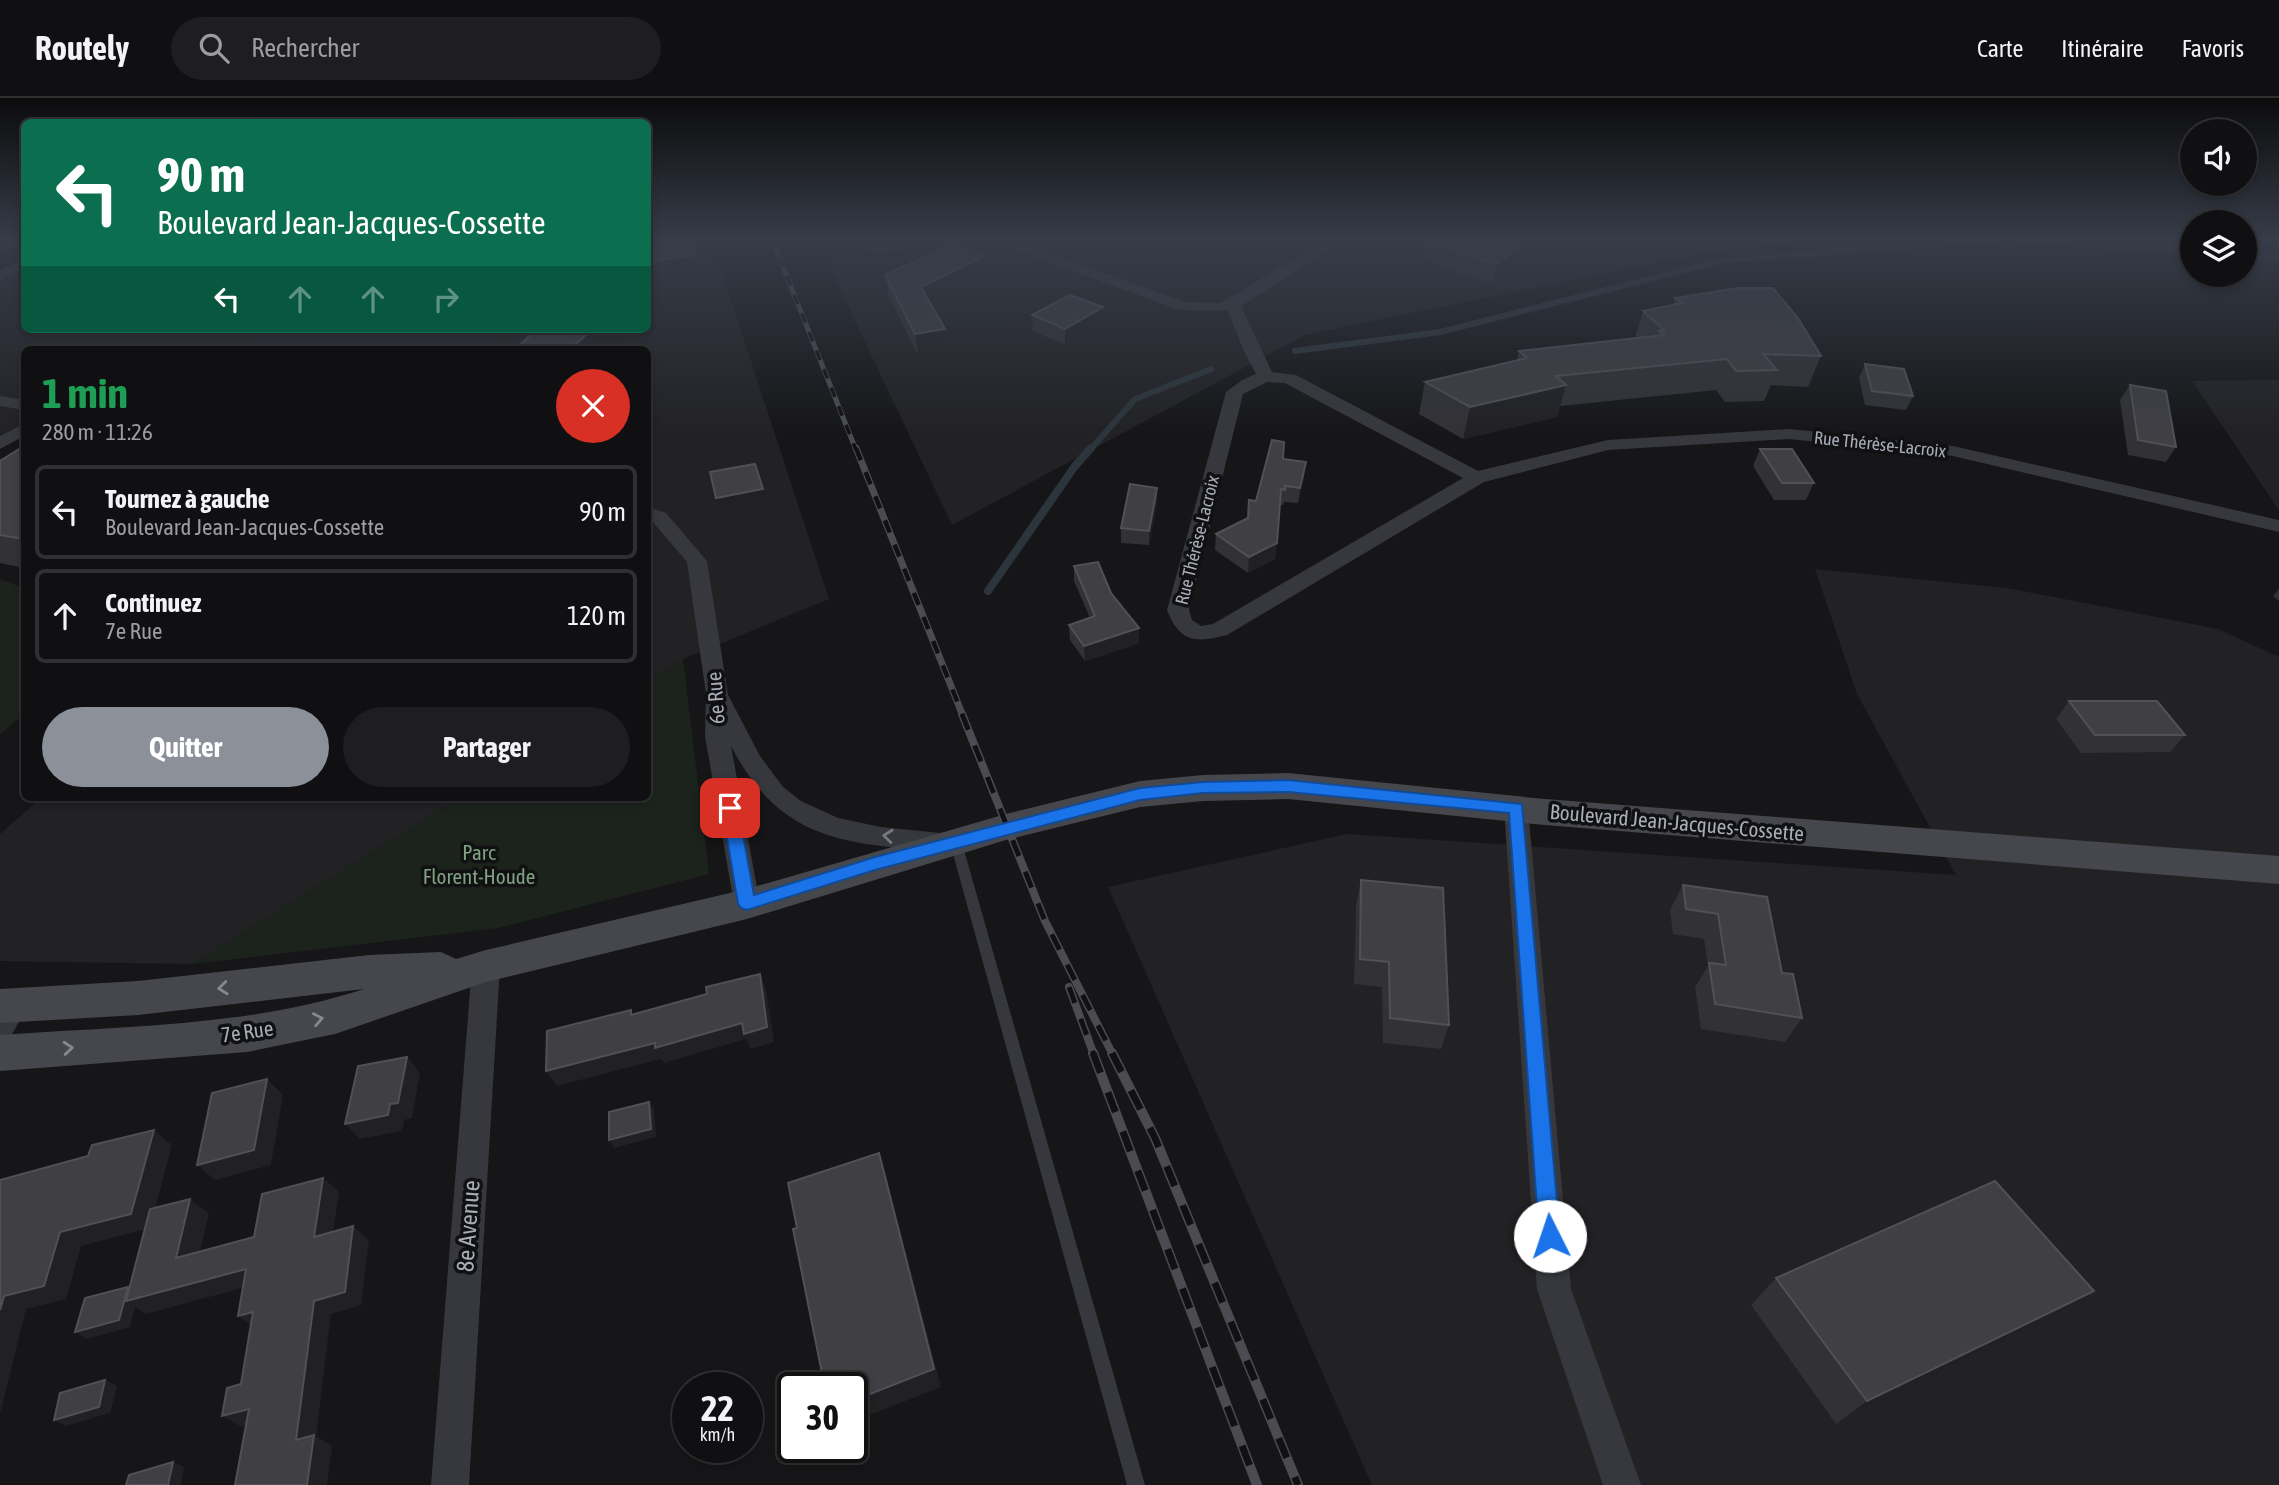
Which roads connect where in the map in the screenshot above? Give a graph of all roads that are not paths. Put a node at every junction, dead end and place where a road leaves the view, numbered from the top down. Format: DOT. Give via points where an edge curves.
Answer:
graph roads {
  1 [pos="1175,304"];
  2 [pos="1233,304"];
  3 [pos="1266,376"];
  4 [pos="0,401"];
  5 [pos="21,404"];
  6 [pos="21,431"];
  7 [pos="0,444"];
  8 [pos="1477,478"];
  9 [pos="651,514"];
  10 [pos="2279,526"];
  11 [pos="718,694"];
  12 [pos="1516,808"];
  13 [pos="956,843"];
  14 [pos="2279,870"];
  15 [pos="747,904"];
  16 [pos="486,966"];
  17 [pos="4,1014"];
  18 [pos="0,1054"];
  19 [pos="450,1485"];
  20 [pos="1136,1485"];
  21 [pos="1622,1485"];
  1 -- 2 [label="street" via="1221,308"];
  2 -- 3 [label="street"];
  3 -- 8 [label="street" via="1290,379"];
  3 -- 8 [label="street, Rue Thérèse-Lacroix" via="1251,379 1235,392 1178,610 1183,623 1197,634 1219,630"];
  4 -- 5 [label="street"];
  6 -- 7 [label="street"];
  8 -- 10 [label="street, Rue Thérèse-Lacroix" via="1608,445 1788,435 1953,451"];
  9 -- 11 [label="street, 6e Rue" via="659,517 697,561"];
  13 -- 11 [label="street, one-way" via="852,832 803,814 774,793 752,763"];
  11 -- 15 [label="street, 6e Rue" via="717,736"];
  12 -- 13 [label="main road, Boulevard Jean-Jacques-Cossette" via="1288,786 1203,788 1140,794"];
  12 -- 14 [label="main road, Boulevard Jean-Jacques-Cossette"];
  12 -- 21 [label="street" via="1554,1289"];
  13 -- 15 [label="main road, 7e Rue"];
  13 -- 20 [label="lane"];
  15 -- 16 [label="main road, 7e Rue"];
  16 -- 17 [label="main road, 7e Rue, one-way" via="369,972"];
  18 -- 16 [label="main road, 7e Rue, one-way" via="247,1034 335,1016"];
  16 -- 19 [label="street, 8e Avenue"];
}
